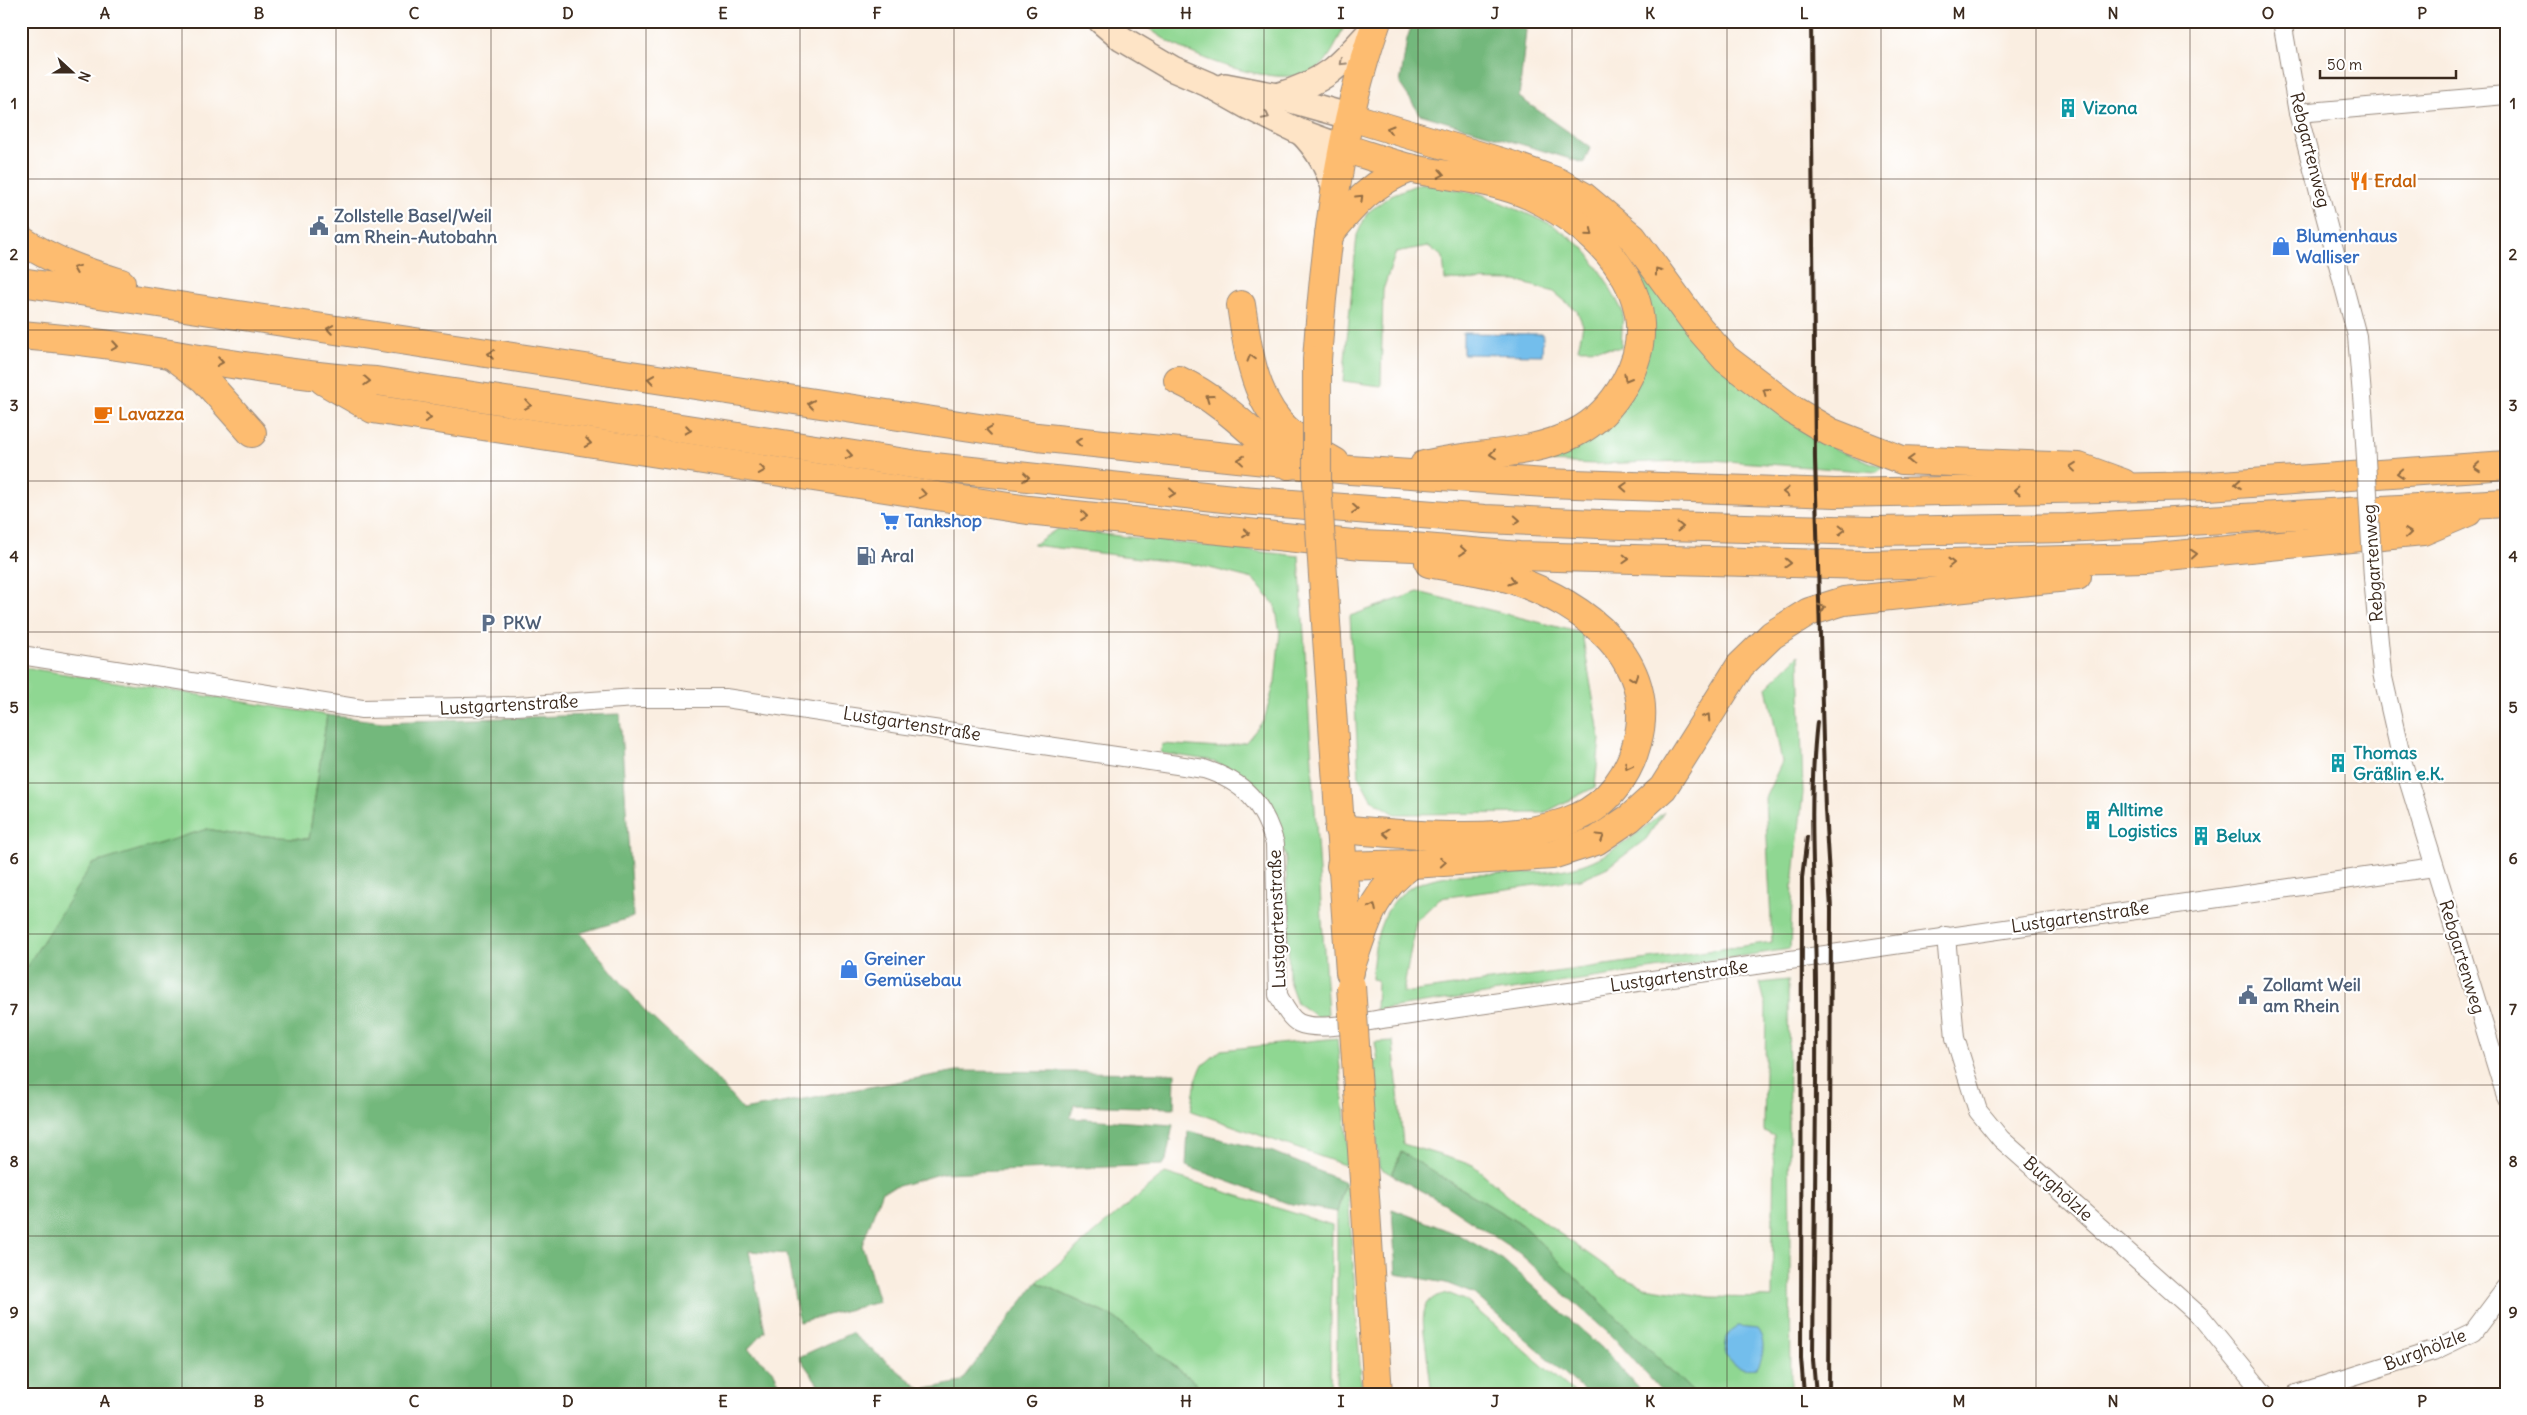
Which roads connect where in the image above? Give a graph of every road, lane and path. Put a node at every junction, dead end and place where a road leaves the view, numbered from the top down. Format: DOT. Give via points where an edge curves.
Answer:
graph roads {
  1 [pos="1101,21"];
  2 [pos="2282,21"];
  3 [pos="1376,24"];
  4 [pos="1208,84"];
  5 [pos="2506,95"];
  6 [pos="1278,96"];
  7 [pos="2298,113"];
  8 [pos="1351,117"];
  9 [pos="1300,132"];
  10 [pos="1344,148"];
  11 [pos="1411,168"];
  12 [pos="1335,189"];
  13 [pos="1329,235"];
  14 [pos="21,240"];
  15 [pos="21,282"];
  16 [pos="1241,305"];
  17 [pos="205,310"];
  18 [pos="21,326"];
  19 [pos="21,335"];
  20 [pos="67,338"];
  21 [pos="21,341"];
  22 [pos="172,355"];
  23 [pos="318,378"];
  24 [pos="1178,380"];
  25 [pos="252,433"];
  26 [pos="1289,465"];
  27 [pos="2506,465"];
  28 [pos="1350,470"];
  29 [pos="1398,472"];
  30 [pos="2136,488"];
  31 [pos="2496,504"];
  32 [pos="1362,545"];
  33 [pos="2146,558"];
  34 [pos="21,655"];
  35 [pos="1339,829"];
  36 [pos="1412,864"];
  37 [pos="1341,866"];
  38 [pos="2434,867"];
  39 [pos="1946,936"];
  40 [pos="1350,977"];
  41 [pos="2506,1097"];
  42 [pos="2506,1288"];
  43 [pos="1378,1394"];
  44 [pos="2264,1394"];
  45 [pos="2296,1394"];
  1 -- 4 [label="main road" via="1148,55"];
  2 -- 7 [label="street, Rebgartenweg"];
  3 -- 6 [label="main road, one-way" via="1330,73 1313,84"];
  3 -- 8 [label="main road"];
  4 -- 6 [label="main road"];
  4 -- 9 [label="main road, one-way"];
  5 -- 7 [label="street"];
  6 -- 8 [label="main road"];
  7 -- 38 [label="street, Rebgartenweg, bridge" via="2357,336 2382,673 2402,760"];
  8 -- 10 [label="main road"];
  30 -- 8 [label="main road, one-way" via="2079,467 1902,460 1830,432 1793,410 1726,359 1699,328 1633,238 1583,196 1558,182 1520,168"];
  9 -- 10 [label="main road"];
  9 -- 12 [label="main road" via="1319,152"];
  10 -- 11 [label="main road"];
  10 -- 12 [label="main road"];
  13 -- 11 [label="main road, one-way" via="1368,191 1390,176"];
  11 -- 29 [label="main road, one-way" via="1528,195 1578,223 1618,263 1637,306 1639,324 1633,369 1624,385 1611,405 1575,434 1523,452 1449,459"];
  12 -- 13 [label="main road"];
  13 -- 35 [label="main road, bridge" via="1316,360 1317,482"];
  17 -- 14 [label="main road, one-way" via="82,271 46,257"];
  15 -- 17 [label="main road"];
  28 -- 16 [label="main road, one-way" via="1309,448 1279,421 1256,378"];
  26 -- 17 [label="main road, one-way" via="1038,437"];
  18 -- 20 [label="main road"];
  19 -- 20 [label="main road"];
  20 -- 21 [label="main road"];
  20 -- 22 [label="main road, one-way"];
  22 -- 23 [label="main road, one-way"];
  22 -- 25 [label="main road" via="204,379"];
  23 -- 31 [label="main road, one-way" via="376,381 925,466 1248,500 1485,518 1622,525 1952,530 2067,528"];
  23 -- 32 [label="main road, one-way" via="372,409 1028,510"];
  26 -- 24 [label="main road, one-way" via="1225,409 1196,388"];
  26 -- 28 [label="main road"];
  27 -- 30 [label="main road, one-way"];
  28 -- 29 [label="main road"];
  30 -- 29 [label="main road, one-way" via="1835,493 1546,483"];
  33 -- 31 [label="main road, one-way" via="2424,531"];
  32 -- 33 [label="main road, one-way" via="1519,556 1866,565"];
  32 -- 35 [label="main road, one-way" via="1411,560 1514,580 1583,614 1621,650 1635,676 1642,720 1634,756 1614,790 1580,817 1559,825 1536,830 1444,836"];
  36 -- 33 [label="main road, one-way" via="1552,855 1596,840 1630,818 1663,788 1740,666 1772,635 1808,612 1844,601 2122,572"];
  34 -- 39 [label="street, Lustgartenstraße" via="362,709 508,706 636,698 724,698 1204,768 1239,785 1256,800 1268,821 1275,844 1278,995 1298,1023 1316,1026"];
  35 -- 37 [label="main road"];
  36 -- 37 [label="main road"];
  40 -- 36 [label="main road, one-way" via="1366,922 1384,888"];
  37 -- 40 [label="main road"];
  38 -- 39 [label="street, Lustgartenstraße"];
  38 -- 41 [label="street, Rebgartenweg"];
  39 -- 44 [label="street, Burghölzle" via="1954,1038 1978,1111 2001,1139 2202,1318"];
  40 -- 43 [label="main road, bridge"];
  42 -- 45 [label="street, Burghölzle" via="2473,1332 2433,1351"];
}
